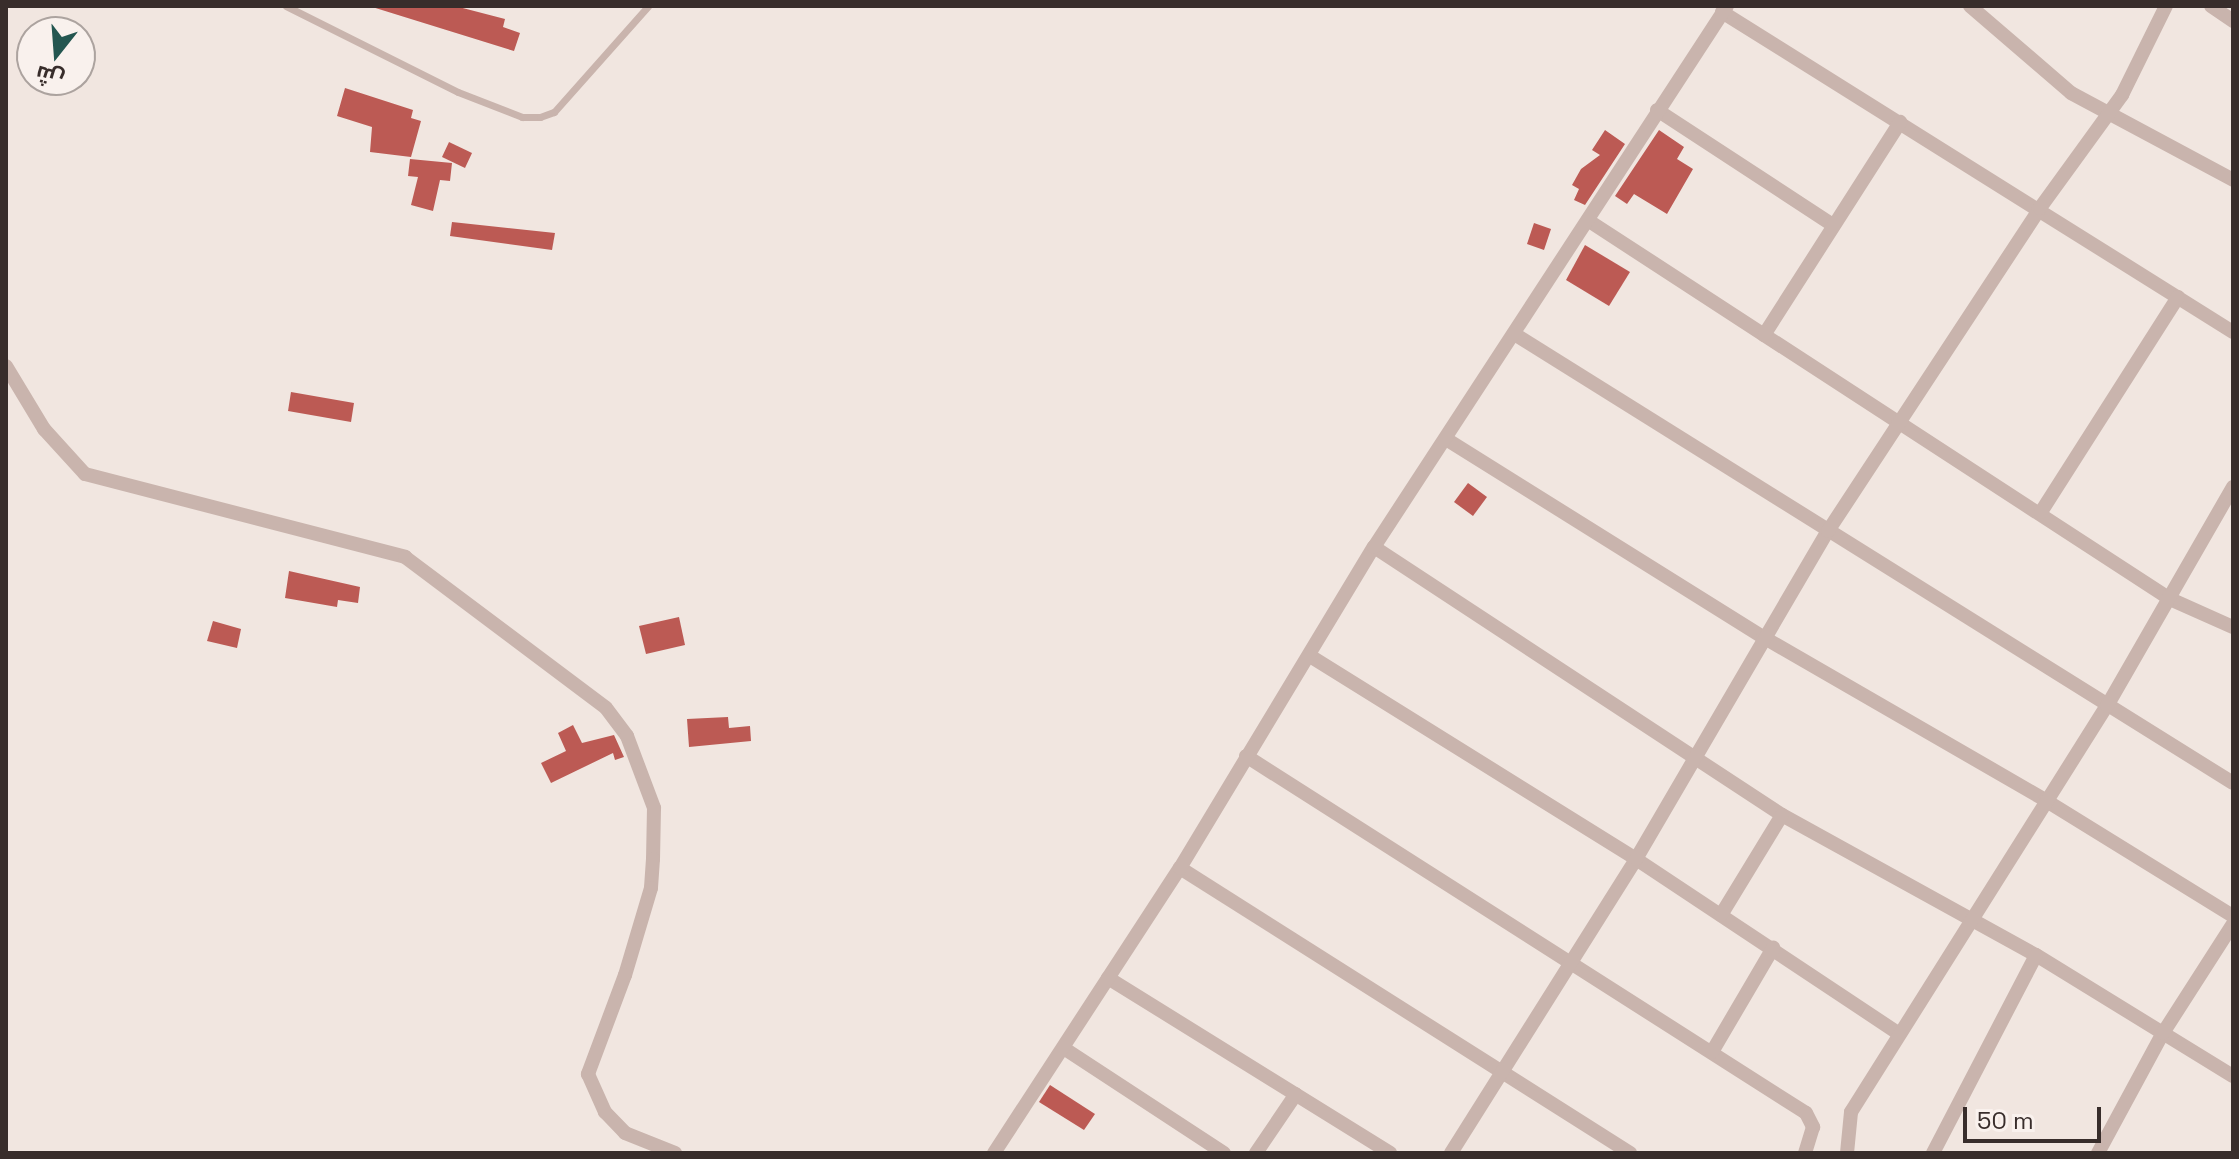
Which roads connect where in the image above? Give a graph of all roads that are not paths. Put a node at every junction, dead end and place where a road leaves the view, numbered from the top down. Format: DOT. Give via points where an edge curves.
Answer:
graph roads {
  1 [pos="286,6"];
  2 [pos="648,6"];
  3 [pos="1970,6"];
  4 [pos="2166,6"];
  5 [pos="2211,6"];
  6 [pos="1724,9"];
  7 [pos="2233,21"];
  8 [pos="1657,110"];
  9 [pos="2109,113"];
  10 [pos="1900,122"];
  11 [pos="2233,180"];
  12 [pos="2040,208"];
  13 [pos="1589,221"];
  14 [pos="1831,224"];
  15 [pos="2178,297"];
  16 [pos="2233,332"];
  17 [pos="1516,335"];
  18 [pos="1764,335"];
  19 [pos="6,366"];
  20 [pos="1899,424"];
  21 [pos="1446,439"];
  22 [pos="2233,487"];
  23 [pos="2041,512"];
  24 [pos="1828,531"];
  25 [pos="1374,547"];
  26 [pos="2170,599"];
  27 [pos="2233,627"];
  28 [pos="1763,637"];
  29 [pos="1310,656"];
  30 [pos="2107,706"];
  31 [pos="1695,755"];
  32 [pos="1246,756"];
  33 [pos="2233,783"];
  34 [pos="2045,800"];
  35 [pos="1782,815"];
  36 [pos="1636,859"];
  37 [pos="1180,868"];
  38 [pos="1721,915"];
  39 [pos="2233,916"];
  40 [pos="1971,917"];
  41 [pos="2233,924"];
  42 [pos="1773,948"];
  43 [pos="2036,955"];
  44 [pos="1571,962"];
  45 [pos="1108,978"];
  46 [pos="1898,1033"];
  47 [pos="2163,1033"];
  48 [pos="1065,1049"];
  49 [pos="1712,1052"];
  50 [pos="1502,1072"];
  51 [pos="2233,1076"];
  52 [pos="1296,1094"];
  53 [pos="999,1151"];
  54 [pos="675,1153"];
  55 [pos="1224,1153"];
  56 [pos="1256,1153"];
  57 [pos="1390,1153"];
  58 [pos="1451,1153"];
  59 [pos="1630,1153"];
  60 [pos="1805,1153"];
  61 [pos="1847,1153"];
  62 [pos="1933,1153"];
  63 [pos="2098,1153"];
  1 -- 2 [label="lane" via="458,92 522,117 554,112"];
  3 -- 9 [label="street" via="2071,93"];
  4 -- 9 [label="street"];
  5 -- 7 [label="street"];
  6 -- 8 [label="street"];
  6 -- 10 [label="street"];
  8 -- 13 [label="street"];
  8 -- 14 [label="street"];
  9 -- 11 [label="street"];
  9 -- 12 [label="street"];
  10 -- 12 [label="street"];
  10 -- 14 [label="street"];
  12 -- 15 [label="street"];
  12 -- 20 [label="street"];
  13 -- 17 [label="street"];
  13 -- 18 [label="street"];
  14 -- 18 [label="street"];
  15 -- 16 [label="street"];
  15 -- 23 [label="street"];
  17 -- 21 [label="street"];
  17 -- 24 [label="street"];
  18 -- 20 [label="street"];
  19 -- 54 [label="street" via="44,429 85,474 405,557 606,708 627,736 654,808 653,859 651,888 625,975 588,1074 605,1112 625,1133"];
  20 -- 23 [label="street"];
  20 -- 24 [label="street"];
  21 -- 25 [label="street"];
  21 -- 28 [label="street"];
  22 -- 26 [label="street"];
  23 -- 26 [label="street"];
  24 -- 28 [label="street"];
  24 -- 30 [label="street"];
  25 -- 29 [label="street"];
  25 -- 31 [label="street"];
  26 -- 27 [label="street"];
  26 -- 30 [label="street"];
  28 -- 31 [label="street"];
  28 -- 34 [label="street"];
  29 -- 32 [label="street"];
  29 -- 36 [label="street"];
  30 -- 33 [label="street"];
  30 -- 34 [label="street"];
  31 -- 35 [label="street"];
  31 -- 36 [label="street"];
  32 -- 37 [label="street"];
  32 -- 44 [label="street"];
  34 -- 39 [label="street"];
  34 -- 40 [label="street"];
  35 -- 38 [label="street"];
  35 -- 40 [label="street"];
  36 -- 38 [label="street"];
  36 -- 44 [label="street"];
  37 -- 45 [label="street"];
  37 -- 50 [label="street"];
  38 -- 42 [label="street"];
  40 -- 43 [label="street"];
  40 -- 46 [label="street"];
  41 -- 47 [label="street"];
  42 -- 46 [label="street"];
  42 -- 49 [label="street"];
  43 -- 47 [label="street"];
  43 -- 62 [label="street"];
  44 -- 49 [label="street"];
  44 -- 50 [label="street"];
  45 -- 48 [label="street"];
  45 -- 52 [label="street"];
  46 -- 61 [label="street" via="1851,1112"];
  47 -- 51 [label="street"];
  47 -- 63 [label="street"];
  48 -- 53 [label="street"];
  48 -- 55 [label="street"];
  49 -- 60 [label="street" via="1811,1118"];
  50 -- 58 [label="street"];
  50 -- 59 [label="street"];
  52 -- 56 [label="street"];
  52 -- 57 [label="street"];
}
